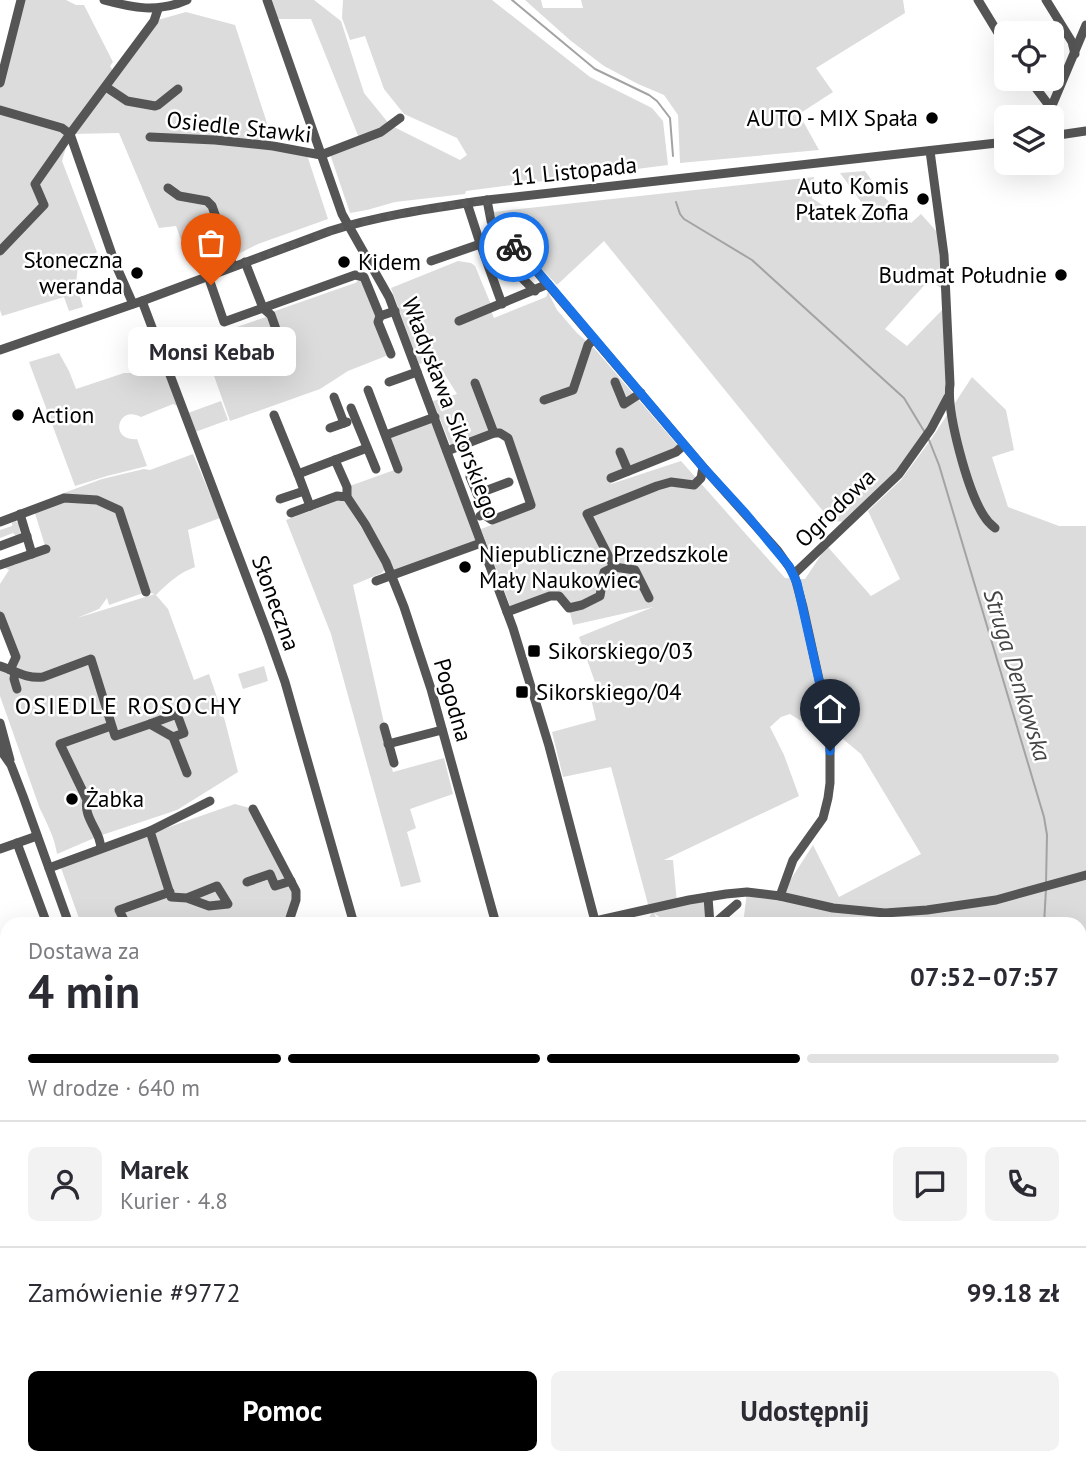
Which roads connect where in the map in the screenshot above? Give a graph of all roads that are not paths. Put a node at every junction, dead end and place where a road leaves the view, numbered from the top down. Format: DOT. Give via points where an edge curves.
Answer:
graph roads {
  1 [pos="21,0"];
  2 [pos="104,0"];
  3 [pos="187,0"];
  4 [pos="267,0"];
  5 [pos="978,0"];
  6 [pos="1046,0"];
  7 [pos="158,9"];
  8 [pos="1086,25"];
  9 [pos="994,26"];
  10 [pos="1074,54"];
  11 [pos="0,83"];
  12 [pos="106,87"];
  13 [pos="178,89"];
  14 [pos="1038,91"];
  15 [pos="1049,105"];
  16 [pos="1052,105"];
  17 [pos="0,110"];
  18 [pos="400,118"];
  19 [pos="1086,131"];
  20 [pos="70,134"];
  21 [pos="1064,134"];
  22 [pos="150,137"];
  23 [pos="994,143"];
  24 [pos="930,151"];
  25 [pos="321,155"];
  26 [pos="168,188"];
  27 [pos="467,203"];
  28 [pos="488,205"];
  29 [pos="348,225"];
  30 [pos="480,243"];
  31 [pos="0,251"];
  32 [pos="431,261"];
  33 [pos="245,262"];
  34 [pos="233,266"];
  35 [pos="208,276"];
  36 [pos="548,284"];
  37 [pos="535,290"];
  38 [pos="138,303"];
  39 [pos="502,304"];
  40 [pos="263,308"];
  41 [pos="395,311"];
  42 [pos="380,316"];
  43 [pos="459,321"];
  44 [pos="594,339"];
  45 [pos="0,350"];
  46 [pos="391,354"];
  47 [pos="286,366"];
  48 [pos="417,372"];
  49 [pos="389,382"];
  50 [pos="615,382"];
  51 [pos="475,383"];
  52 [pos="368,390"];
  53 [pos="640,393"];
  54 [pos="948,396"];
  55 [pos="334,397"];
  56 [pos="544,400"];
  57 [pos="351,408"];
  58 [pos="274,415"];
  59 [pos="435,417"];
  60 [pos="355,419"];
  61 [pos="344,423"];
  62 [pos="330,428"];
  63 [pos="494,433"];
  64 [pos="386,435"];
  65 [pos="684,445"];
  66 [pos="367,448"];
  67 [pos="447,451"];
  68 [pos="620,452"];
  69 [pos="335,460"];
  70 [pos="703,467"];
  71 [pos="376,469"];
  72 [pos="398,469"];
  73 [pos="628,471"];
  74 [pos="298,474"];
  75 [pos="470,477"];
  76 [pos="611,478"];
  77 [pos="509,482"];
  78 [pos="304,491"];
  79 [pos="347,492"];
  80 [pos="477,494"];
  81 [pos="279,499"];
  82 [pos="310,506"];
  83 [pos="291,513"];
  84 [pos="20,514"];
  85 [pos="483,514"];
  86 [pos="473,520"];
  87 [pos="0,522"];
  88 [pos="995,528"];
  89 [pos="27,536"];
  90 [pos="481,543"];
  91 [pos="0,546"];
  92 [pos="46,549"];
  93 [pos="32,554"];
  94 [pos="0,565"];
  95 [pos="614,567"];
  96 [pos="794,574"];
  97 [pos="393,576"];
  98 [pos="376,581"];
  99 [pos="146,592"];
  100 [pos="649,598"];
  101 [pos="507,612"];
  102 [pos="0,616"];
  103 [pos="0,666"];
  104 [pos="13,671"];
  105 [pos="17,690"];
  106 [pos="0,723"];
  107 [pos="150,724"];
  108 [pos="111,726"];
  109 [pos="384,727"];
  110 [pos="442,730"];
  111 [pos="173,737"];
  112 [pos="388,744"];
  113 [pos="0,745"];
  114 [pos="394,763"];
  115 [pos="11,765"];
  116 [pos="0,768"];
  117 [pos="187,773"];
  118 [pos="210,801"];
  119 [pos="253,809"];
  120 [pos="150,831"];
  121 [pos="37,836"];
  122 [pos="17,843"];
  123 [pos="101,848"];
  124 [pos="0,849"];
  125 [pos="49,868"];
  126 [pos="1086,876"];
  127 [pos="291,881"];
  128 [pos="247,882"];
  129 [pos="170,892"];
  130 [pos="780,896"];
  131 [pos="708,897"];
  132 [pos="187,898"];
  133 [pos="737,904"];
  134 [pos="44,917"];
  135 [pos="66,917"];
  136 [pos="123,917"];
  137 [pos="290,917"];
  138 [pos="352,917"];
  139 [pos="494,917"];
  140 [pos="594,917"];
  141 [pos="614,917"];
  142 [pos="711,917"];
  143 [pos="721,917"];
  1 -- 11 [label="street"];
  2 -- 7 [label="street"];
  3 -- 7 [label="street"];
  4 -- 25 [label="street, Władysława Sikorskiego"];
  5 -- 9 [label="street"];
  6 -- 10 [label="street" via="1072,42"];
  7 -- 12 [label="street"];
  8 -- 10 [label="street"];
  10 -- 16 [label="street"];
  12 -- 13 [label="street, Osiedle Stawki" via="127,101 155,106"];
  12 -- 20 [label="street"];
  14 -- 15 [label="street"];
  17 -- 20 [label="street"];
  18 -- 25 [label="street, Osiedle Stawki" via="381,132"];
  19 -- 21 [label="street"];
  20 -- 31 [label="street" via="35,184 44,205"];
  20 -- 38 [label="street, Słoneczna" via="115,263"];
  22 -- 25 [label="street, Osiedle Stawki" via="273,146"];
  23 -- 24 [label="street, 11 Listopada"];
  24 -- 28 [label="street, 11 Listopada"];
  24 -- 54 [label="street" via="944,255"];
  25 -- 29 [label="street, Władysława Sikorskiego"];
  26 -- 34 [label="street" via="212,206"];
  27 -- 28 [label="street, 11 Listopada"];
  27 -- 29 [label="street, 11 Listopada"];
  27 -- 30 [label="street"];
  28 -- 36 [label="street" via="497,229"];
  29 -- 33 [label="street, 11 Listopada"];
  29 -- 41 [label="street, Władysława Sikorskiego"];
  30 -- 32 [label="street"];
  30 -- 37 [label="street" via="488,243"];
  30 -- 39 [label="street"];
  33 -- 34 [label="street, 11 Listopada"];
  33 -- 40 [label="street"];
  34 -- 35 [label="street, 11 Listopada"];
  35 -- 38 [label="street, 11 Listopada"];
  35 -- 40 [label="street" via="224,322"];
  36 -- 37 [label="street"];
  36 -- 44 [label="street"];
  37 -- 39 [label="street"];
  38 -- 45 [label="street, 11 Listopada"];
  38 -- 138 [label="street, Słoneczna" via="273,646"];
  39 -- 43 [label="street"];
  40 -- 42 [label="street" via="355,275 364,277"];
  40 -- 47 [label="street" via="271,315"];
  41 -- 42 [label="street"];
  41 -- 48 [label="street, Władysława Sikorskiego"];
  42 -- 46 [label="street"];
  44 -- 53 [label="street"];
  44 -- 56 [label="street" via="573,390"];
  48 -- 49 [label="street"];
  48 -- 59 [label="street, Władysława Sikorskiego"];
  50 -- 53 [label="street" via="624,404"];
  51 -- 63 [label="street"];
  52 -- 64 [label="street"];
  53 -- 65 [label="street"];
  54 -- 88 [label="street" via="973,492 983,516"];
  54 -- 96 [label="street, Ogrodowa" via="899,474"];
  55 -- 61 [label="street"];
  57 -- 60 [label="street"];
  58 -- 74 [label="street"];
  59 -- 64 [label="street"];
  59 -- 67 [label="street, Władysława Sikorskiego"];
  60 -- 61 [label="street"];
  60 -- 66 [label="street"];
  61 -- 62 [label="street"];
  63 -- 67 [label="street"];
  63 -- 85 [label="street" via="508,438 531,505 492,520"];
  64 -- 72 [label="street"];
  65 -- 70 [label="street"];
  65 -- 73 [label="street"];
  66 -- 69 [label="street"];
  66 -- 71 [label="street"];
  67 -- 86 [label="street, Władysława Sikorskiego"];
  68 -- 73 [label="street"];
  69 -- 74 [label="street"];
  69 -- 79 [label="street, Pogodna"];
  70 -- 95 [label="street" via="694,485 671,482 587,514"];
  70 -- 96 [label="street"];
  73 -- 76 [label="street"];
  74 -- 78 [label="street"];
  75 -- 80 [label="street"];
  77 -- 80 [label="street"];
  78 -- 81 [label="street"];
  78 -- 82 [label="street"];
  79 -- 82 [label="street"];
  79 -- 97 [label="street, Pogodna"];
  80 -- 85 [label="street"];
  82 -- 83 [label="street"];
  84 -- 87 [label="street"];
  84 -- 89 [label="street"];
  84 -- 99 [label="street" via="64,498 97,500 119,510"];
  85 -- 86 [label="street"];
  86 -- 90 [label="street, Władysława Sikorskiego"];
  89 -- 91 [label="street"];
  89 -- 93 [label="street"];
  90 -- 97 [label="street"];
  90 -- 101 [label="street, Władysława Sikorskiego"];
  92 -- 93 [label="street"];
  93 -- 94 [label="street"];
  95 -- 100 [label="street" via="635,570"];
  95 -- 101 [label="street" via="604,572 600,596 582,605 569,608 559,596 550,596"];
  96 -- 130 [label="street, Ogrodowa" via="826,711 830,783 823,818 793,860"];
  97 -- 98 [label="street"];
  97 -- 110 [label="street, Pogodna"];
  101 -- 140 [label="street, Władysława Sikorskiego"];
  102 -- 104 [label="street" via="16,657"];
  103 -- 104 [label="street"];
  104 -- 105 [label="street"];
  104 -- 108 [label="street" via="43,677 91,659"];
  106 -- 115 [label="street"];
  107 -- 108 [label="street" via="115,736"];
  107 -- 111 [label="street"];
  107 -- 111 [label="street" via="177,714 184,733"];
  108 -- 123 [label="street" via="60,744 88,800 86,807"];
  109 -- 112 [label="street"];
  110 -- 112 [label="street"];
  110 -- 139 [label="street, Pogodna"];
  111 -- 117 [label="street"];
  112 -- 114 [label="street"];
  113 -- 115 [label="street"];
  115 -- 116 [label="street"];
  115 -- 121 [label="street"];
  118 -- 120 [label="street"];
  119 -- 127 [label="street"];
  120 -- 123 [label="street"];
  120 -- 129 [label="street"];
  121 -- 122 [label="street"];
  121 -- 125 [label="street"];
  122 -- 124 [label="street"];
  122 -- 134 [label="street"];
  123 -- 125 [label="street"];
  125 -- 135 [label="street"];
  126 -- 130 [label="street" via="996,900 927,911 833,908"];
  127 -- 128 [label="street" via="275,886 270,874"];
  127 -- 137 [label="street" via="297,896"];
  129 -- 132 [label="street" via="172,897"];
  129 -- 136 [label="street" via="119,909"];
  130 -- 131 [label="street" via="747,892"];
  131 -- 141 [label="street"];
  131 -- 142 [label="street"];
  133 -- 143 [label="street"];
}
